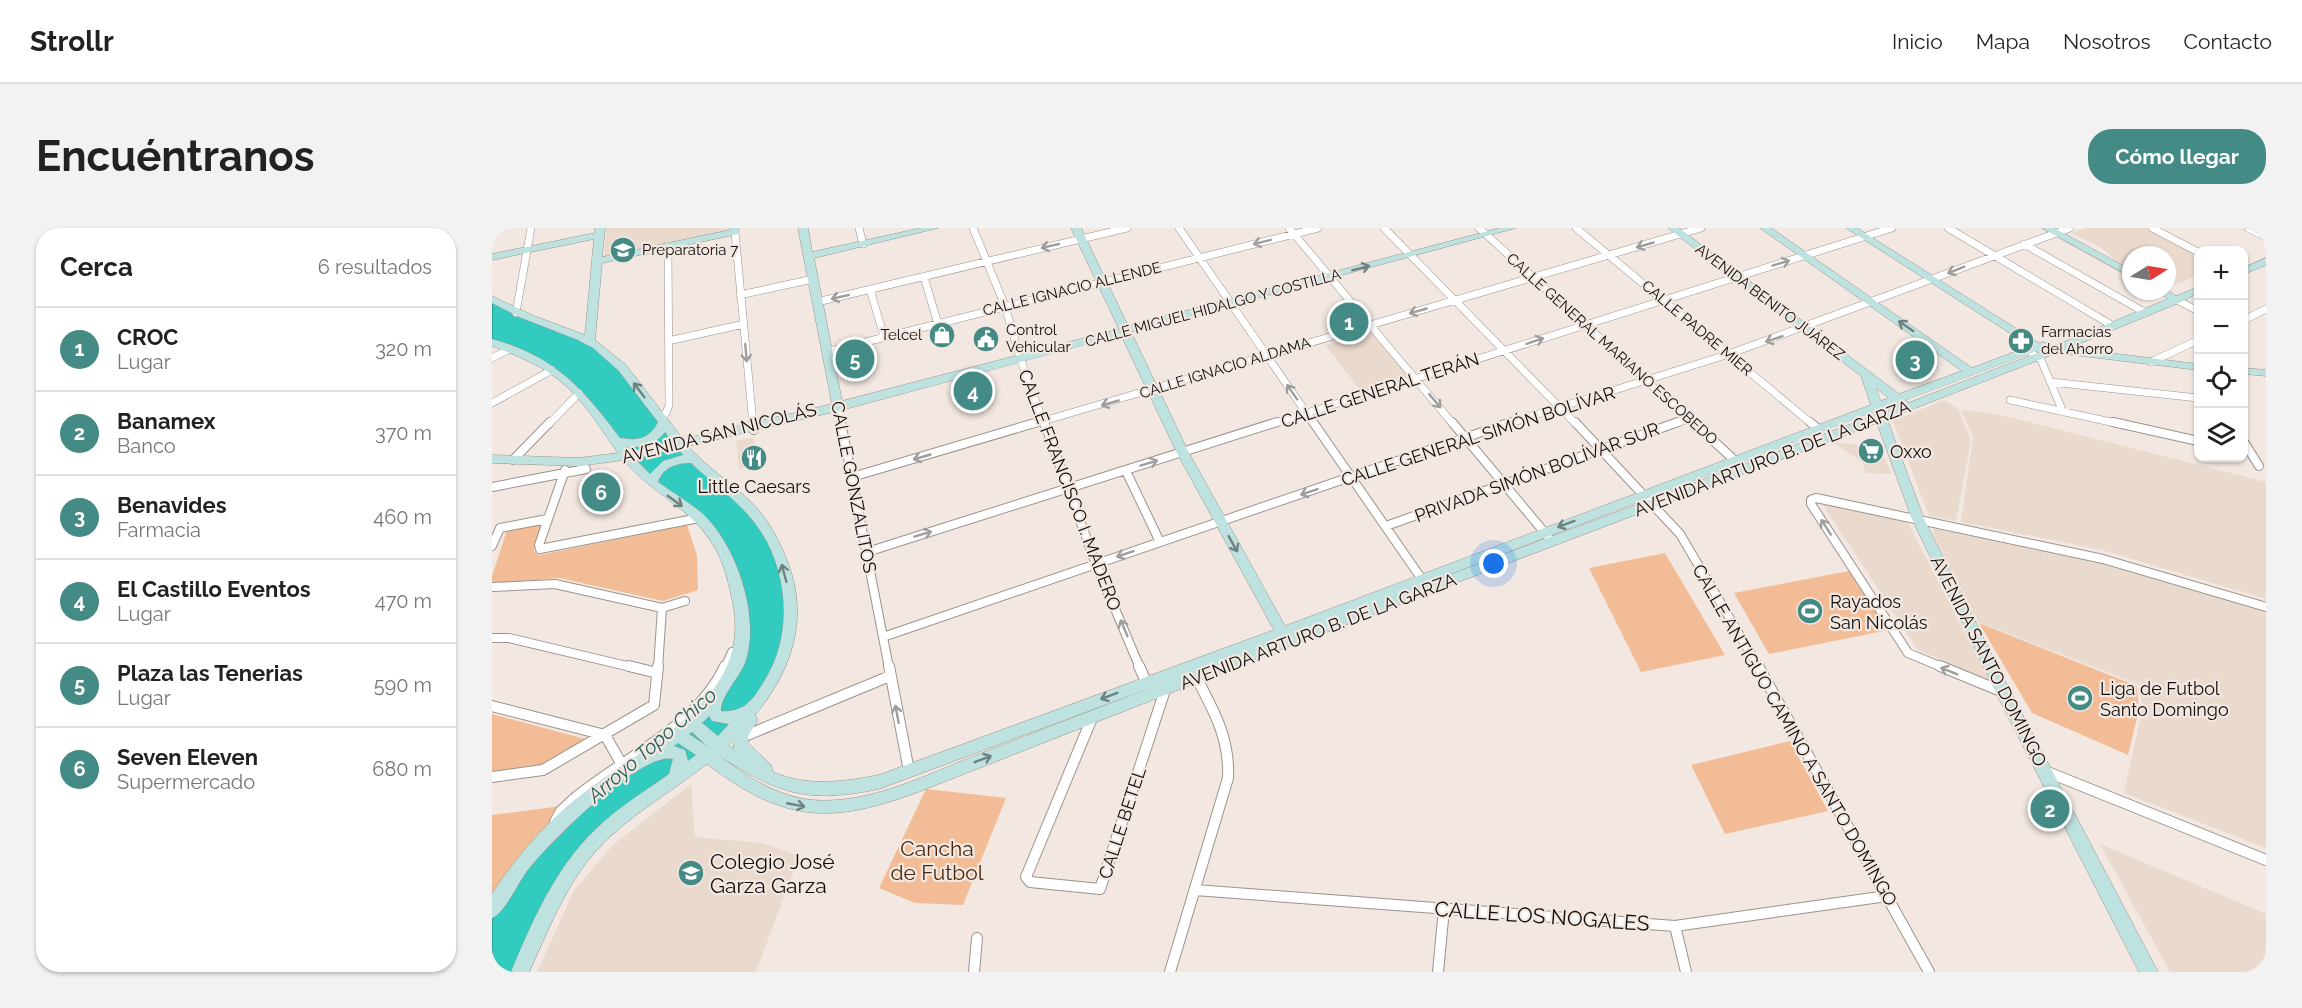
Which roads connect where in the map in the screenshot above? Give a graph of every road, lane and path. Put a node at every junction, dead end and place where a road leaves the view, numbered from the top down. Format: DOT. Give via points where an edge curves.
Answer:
graph roads {
  1 [pos="531,228"];
  2 [pos="803,228"];
  3 [pos="859,228"];
  4 [pos="933,228"];
  5 [pos="973,228"];
  6 [pos="1127,228"];
  7 [pos="1179,228"];
  8 [pos="1318,228"];
  9 [pos="1384,228"];
  10 [pos="1511,228"];
  11 [pos="1576,228"];
  12 [pos="1701,228"];
  13 [pos="1765,228"];
  14 [pos="1851,228"];
  15 [pos="1892,228"];
  16 [pos="1948,228"];
  17 [pos="2070,228"];
  18 [pos="2152,228"];
  19 [pos="2248,228"];
  20 [pos="734,230"];
  21 [pos="917,230"];
  22 [pos="2051,230"];
  23 [pos="1292,231"];
  24 [pos="1483,231"];
  25 [pos="1677,231"];
  26 [pos="1079,233"];
  27 [pos="599,235"];
  28 [pos="1865,237"];
  29 [pos="2266,237"];
  30 [pos="863,244"];
  31 [pos="2024,244"];
  32 [pos="668,246"];
  33 [pos="2194,249"];
  34 [pos="527,253"];
  35 [pos="2266,254"];
  36 [pos="1409,255"];
  37 [pos="1609,255"];
  38 [pos="1804,255"];
  39 [pos="1992,255"];
  40 [pos="808,256"];
  41 [pos="492,257"];
  42 [pos="1200,257"];
  43 [pos="597,261"];
  44 [pos="2248,261"];
  45 [pos="2266,261"];
  46 [pos="492,262"];
  47 [pos="986,262"];
  48 [pos="2122,269"];
  49 [pos="2248,269"];
  50 [pos="1737,276"];
  51 [pos="924,277"];
  52 [pos="1330,277"];
  53 [pos="1534,277"];
  54 [pos="813,279"];
  55 [pos="1932,280"];
  56 [pos="1103,282"];
  57 [pos="2194,284"];
  58 [pos="870,289"];
  59 [pos="2194,291"];
  60 [pos="2176,292"];
  61 [pos="2176,294"];
  62 [pos="740,295"];
  63 [pos="492,299"];
  64 [pos="2176,299"];
  65 [pos="1663,300"];
  66 [pos="2161,300"];
  67 [pos="1454,301"];
  68 [pos="818,302"];
  69 [pos="1872,302"];
  70 [pos="1230,303"];
  71 [pos="1005,306"];
  72 [pos="2194,308"];
  73 [pos="2266,309"];
  74 [pos="2142,311"];
  75 [pos="516,313"];
  76 [pos="2248,318"];
  77 [pos="744,324"];
  78 [pos="938,324"];
  79 [pos="1586,324"];
  80 [pos="2109,324"];
  81 [pos="1371,325"];
  82 [pos="1805,327"];
  83 [pos="1126,331"];
  84 [pos="884,337"];
  85 [pos="590,341"];
  86 [pos="668,341"];
  87 [pos="492,342"];
  88 [pos="2194,342"];
  89 [pos="510,349"];
  90 [pos="2055,350"];
  91 [pos="1504,351"];
  92 [pos="2035,351"];
  93 [pos="826,352"];
  94 [pos="1729,354"];
  95 [pos="1266,356"];
  96 [pos="492,358"];
  97 [pos="1020,358"];
  98 [pos="2151,362"];
  99 [pos="2194,367"];
  100 [pos="552,370"];
  101 [pos="2248,371"];
  102 [pos="1971,372"];
  103 [pos="2266,373"];
  104 [pos="1866,376"];
  105 [pos="1416,379"];
  106 [pos="1648,381"];
  107 [pos="2051,382"];
  108 [pos="1154,390"];
  109 [pos="579,393"];
  110 [pos="2194,397"];
  111 [pos="2010,399"];
  112 [pos="492,403"];
  113 [pos="1902,403"];
  114 [pos="840,405"];
  115 [pos="1559,406"];
  116 [pos="1878,412"];
  117 [pos="2063,412"];
  118 [pos="1307,414"];
  119 [pos="1688,419"];
  120 [pos="1043,422"];
  121 [pos="661,423"];
  122 [pos="753,427"];
  123 [pos="1818,429"];
  124 [pos="1465,437"];
  125 [pos="2194,440"];
  126 [pos="1600,448"];
  127 [pos="626,451"];
  128 [pos="682,451"];
  129 [pos="2248,452"];
  130 [pos="1183,453"];
  131 [pos="492,459"];
  132 [pos="513,460"];
  133 [pos="1739,464"];
  134 [pos="585,465"];
  135 [pos="2259,466"];
  136 [pos="492,468"];
  137 [pos="1126,471"];
  138 [pos="564,472"];
  139 [pos="852,477"];
  140 [pos="1352,477"];
  141 [pos="652,481"];
  142 [pos="1503,484"];
  143 [pos="492,487"];
  144 [pos="1068,489"];
  145 [pos="1649,499"];
  146 [pos="699,518"];
  147 [pos="547,519"];
  148 [pos="1918,519"];
  149 [pos="1221,522"];
  150 [pos="1386,526"];
  151 [pos="1548,537"];
  152 [pos="1160,542"];
  153 [pos="492,546"];
  154 [pos="867,552"];
  155 [pos="1096,564"];
  156 [pos="1421,578"];
  157 [pos="492,587"];
  158 [pos="685,601"];
  159 [pos="2266,607"];
  160 [pos="662,608"];
  161 [pos="744,619"];
  162 [pos="790,631"];
  163 [pos="883,637"];
  164 [pos="1284,637"];
  165 [pos="492,638"];
  166 [pos="657,673"];
  167 [pos="890,676"];
  168 [pos="1196,677"];
  169 [pos="1146,682"];
  170 [pos="1163,683"];
  171 [pos="2003,693"];
  172 [pos="716,696"];
  173 [pos="492,706"];
  174 [pos="750,711"];
  175 [pos="1092,718"];
  176 [pos="692,723"];
  177 [pos="678,734"];
  178 [pos="605,735"];
  179 [pos="740,738"];
  180 [pos="713,750"];
  181 [pos="648,756"];
  182 [pos="621,764"];
  183 [pos="935,770"];
  184 [pos="909,771"];
  185 [pos="2045,771"];
  186 [pos="492,777"];
  187 [pos="675,779"];
  188 [pos="756,780"];
  189 [pos="555,829"];
  190 [pos="2266,860"];
  191 [pos="577,862"];
  192 [pos="1195,890"];
  193 [pos="1887,896"];
  194 [pos="1444,909"];
  195 [pos="492,910"];
  196 [pos="1675,926"];
  197 [pos="977,938"];
  198 [pos="520,972"];
  199 [pos="974,972"];
  200 [pos="1170,972"];
  201 [pos="1438,972"];
  202 [pos="1686,972"];
  203 [pos="1929,972"];
  204 [pos="2149,972"];
  1 -- 34 [label="street"];
  2 -- 40 [label="street, CALLE GONZALITOS"];
  3 -- 30 [label="street"];
  4 -- 21 [label="street"];
  5 -- 47 [label="street, CALLE FRANCISCO I. MADERO"];
  6 -- 26 [label="street"];
  7 -- 42 [label="street"];
  8 -- 23 [label="street, CALLE IGNACIO ALLENDE"];
  9 -- 36 [label="street, CALLE ANTIGUO CAMINO A SANTO DOMINGO"];
  10 -- 24 [label="street, CALLE MIGUEL HIDALGO Y COSTILLA"];
  11 -- 37 [label="street, CALLE PADRE MIER"];
  12 -- 25 [label="street, CALLE IGNACIO ALDAMA"];
  13 -- 38 [label="street"];
  14 -- 28 [label="street"];
  15 -- 28 [label="street, CALLE GENERAL TERÁN"];
  16 -- 39 [label="street"];
  17 -- 22 [label="street, CALLE GENERAL SIMÓN BOLÍVAR"];
  18 -- 33 [label="street"];
  19 -- 29 [label="street"];
  20 -- 32 [label="street"];
  20 -- 62 [label="street"];
  21 -- 30 [label="street"];
  22 -- 31 [label="street, CALLE GENERAL SIMÓN BOLÍVAR"];
  22 -- 48 [label="street"];
  23 -- 42 [label="street, CALLE IGNACIO ALLENDE, one-way"];
  23 -- 52 [label="street"];
  24 -- 36 [label="street, CALLE MIGUEL HIDALGO Y COSTILLA"];
  24 -- 53 [label="street, CALLE GENERAL MARIANO ESCOBEDO"];
  25 -- 37 [label="street, CALLE IGNACIO ALDAMA, one-way"];
  25 -- 50 [label="street, AVENIDA BENITO JUÁREZ"];
  26 -- 47 [label="street, one-way"];
  26 -- 56 [label="street"];
  27 -- 34 [label="street"];
  27 -- 43 [label="street"];
  28 -- 38 [label="street, CALLE GENERAL TERÁN"];
  28 -- 55 [label="street"];
  30 -- 40 [label="street"];
  31 -- 39 [label="street, CALLE GENERAL SIMÓN BOLÍVAR"];
  31 -- 74 [label="street"];
  32 -- 43 [label="street"];
  32 -- 86 [label="street"];
  34 -- 41 [label="street"];
  34 -- 46 [label="street"];
  34 -- 75 [label="street"];
  35 -- 44 [label="street"];
  52 -- 36 [label="street, CALLE MIGUEL HIDALGO Y COSTILLA, one-way"];
  36 -- 67 [label="street, CALLE ANTIGUO CAMINO A SANTO DOMINGO"];
  37 -- 53 [label="street, CALLE IGNACIO ALDAMA"];
  37 -- 65 [label="street, CALLE PADRE MIER"];
  50 -- 38 [label="street, CALLE GENERAL TERÁN, one-way"];
  38 -- 69 [label="street"];
  39 -- 55 [label="street, CALLE GENERAL SIMÓN BOLÍVAR, one-way"];
  39 -- 80 [label="street"];
  40 -- 54 [label="street, CALLE GONZALITOS"];
  42 -- 56 [label="street, CALLE IGNACIO ALLENDE"];
  42 -- 70 [label="street"];
  43 -- 85 [label="street"];
  45 -- 49 [label="street"];
  47 -- 51 [label="street"];
  47 -- 71 [label="street, CALLE FRANCISCO I. MADERO"];
  50 -- 65 [label="street, CALLE GENERAL TERÁN"];
  50 -- 82 [label="street, AVENIDA BENITO JUÁREZ"];
  51 -- 58 [label="street"];
  51 -- 78 [label="street"];
  52 -- 70 [label="street, CALLE MIGUEL HIDALGO Y COSTILLA"];
  52 -- 81 [label="street"];
  53 -- 67 [label="street, CALLE IGNACIO ALDAMA"];
  53 -- 79 [label="street, CALLE GENERAL MARIANO ESCOBEDO"];
  54 -- 62 [label="street"];
  54 -- 68 [label="street, CALLE GONZALITOS"];
  55 -- 69 [label="street, CALLE GENERAL SIMÓN BOLÍVAR"];
  55 -- 92 [label="street"];
  56 -- 71 [label="street, CALLE IGNACIO ALLENDE"];
  56 -- 83 [label="street"];
  57 -- 60 [label="street, AVENIDA ARTURO B. DE LA GARZA"];
  58 -- 68 [label="street, one-way"];
  58 -- 84 [label="street"];
  59 -- 61 [label="street, AVENIDA ARTURO B. DE LA GARZA"];
  62 -- 77 [label="street"];
  63 -- 75 [label="street"];
  64 -- 72 [label="street"];
  65 -- 79 [label="street, CALLE GENERAL TERÁN"];
  65 -- 94 [label="street, CALLE PADRE MIER"];
  66 -- 74 [label="street, AVENIDA ARTURO B. DE LA GARZA"];
  67 -- 81 [label="street, CALLE IGNACIO ALDAMA, one-way"];
  67 -- 91 [label="street, CALLE ANTIGUO CAMINO A SANTO DOMINGO"];
  68 -- 93 [label="street, CALLE GONZALITOS"];
  69 -- 82 [label="street, CALLE GENERAL SIMÓN BOLÍVAR"];
  102 -- 69 [label="street, one-way"];
  70 -- 83 [label="street, CALLE MIGUEL HIDALGO Y COSTILLA"];
  70 -- 95 [label="street"];
  71 -- 78 [label="street, CALLE IGNACIO ALLENDE"];
  71 -- 97 [label="street, CALLE FRANCISCO I. MADERO"];
  73 -- 76 [label="street"];
  74 -- 80 [label="street, AVENIDA ARTURO B. DE LA GARZA"];
  75 -- 85 [label="street"];
  77 -- 86 [label="street"];
  77 -- 122 [label="street, one-way"];
  78 -- 84 [label="street, CALLE IGNACIO ALLENDE"];
  91 -- 79 [label="street, CALLE GENERAL TERÁN, one-way"];
  79 -- 106 [label="street, CALLE GENERAL MARIANO ESCOBEDO"];
  80 -- 90 [label="street, AVENIDA ARTURO B. DE LA GARZA"];
  80 -- 92 [label="street, AVENIDA ARTURO B. DE LA GARZA"];
  81 -- 95 [label="street, CALLE IGNACIO ALDAMA"];
  81 -- 105 [label="street"];
  82 -- 94 [label="street, CALLE GENERAL SIMÓN BOLÍVAR, one-way"];
  82 -- 104 [label="street, AVENIDA BENITO JUÁREZ"];
  83 -- 97 [label="street, CALLE MIGUEL HIDALGO Y COSTILLA"];
  83 -- 108 [label="street"];
  84 -- 93 [label="street, CALLE IGNACIO ALLENDE"];
  121 -- 85 [label="street, one-way" via="629,378"];
  86 -- 121 [label="street" via="669,405"];
  87 -- 89 [label="street"];
  88 -- 98 [label="street"];
  89 -- 96 [label="street"];
  89 -- 100 [label="street"];
  90 -- 92 [label="street, AVENIDA ARTURO B. DE LA GARZA"];
  90 -- 98 [label="street"];
  91 -- 105 [label="street, CALLE GENERAL TERÁN"];
  91 -- 115 [label="street, CALLE ANTIGUO CAMINO A SANTO DOMINGO"];
  92 -- 102 [label="street, AVENIDA ARTURO B. DE LA GARZA"];
  92 -- 107 [label="street"];
  92 -- 113 [label="street, AVENIDA ARTURO B. DE LA GARZA"];
  93 -- 114 [label="street, CALLE GONZALITOS"];
  94 -- 106 [label="street, CALLE GENERAL SIMÓN BOLÍVAR"];
  94 -- 123 [label="street, CALLE PADRE MIER"];
  95 -- 108 [label="street, CALLE IGNACIO ALDAMA"];
  118 -- 95 [label="street, one-way"];
  97 -- 114 [label="street, CALLE MIGUEL HIDALGO Y COSTILLA"];
  97 -- 120 [label="street, CALLE FRANCISCO I. MADERO"];
  98 -- 99 [label="street"];
  100 -- 109 [label="street"];
  100 -- 112 [label="street"];
  101 -- 103 [label="street"];
  102 -- 113 [label="street, AVENIDA ARTURO B. DE LA GARZA"];
  104 -- 113 [label="street, AVENIDA BENITO JUÁREZ"];
  104 -- 116 [label="street"];
  105 -- 118 [label="street, CALLE GENERAL TERÁN"];
  105 -- 124 [label="street, one-way"];
  106 -- 115 [label="street, CALLE GENERAL SIMÓN BOLÍVAR"];
  106 -- 119 [label="street, CALLE GENERAL MARIANO ESCOBEDO"];
  107 -- 110 [label="street"];
  107 -- 117 [label="street"];
  108 -- 120 [label="street, CALLE IGNACIO ALDAMA, one-way"];
  108 -- 130 [label="street"];
  109 -- 127 [label="street"];
  109 -- 132 [label="street"];
  111 -- 117 [label="street"];
  113 -- 116 [label="street, AVENIDA ARTURO B. DE LA GARZA"];
  114 -- 122 [label="street, AVENIDA SAN NICOLÁS"];
  114 -- 139 [label="street, CALLE GONZALITOS"];
  115 -- 124 [label="street, CALLE GENERAL SIMÓN BOLÍVAR"];
  115 -- 126 [label="street, CALLE ANTIGUO CAMINO A SANTO DOMINGO"];
  116 -- 123 [label="street, AVENIDA ARTURO B. DE LA GARZA"];
  116 -- 133 [label="street, AVENIDA ARTURO B. DE LA GARZA"];
  116 -- 148 [label="street, AVENIDA SANTO DOMINGO"];
  117 -- 125 [label="street"];
  118 -- 130 [label="street, CALLE GENERAL TERÁN"];
  118 -- 140 [label="street"];
  119 -- 126 [label="street, PRIVADA SIMÓN BOLÍVAR SUR"];
  119 -- 133 [label="street, CALLE GENERAL MARIANO ESCOBEDO"];
  120 -- 139 [label="street, CALLE IGNACIO ALDAMA, one-way"];
  120 -- 144 [label="street, CALLE FRANCISCO I. MADERO"];
  121 -- 127 [label="street" via="655,437"];
  121 -- 128 [label="street"];
  122 -- 128 [label="street, AVENIDA SAN NICOLÁS"];
  123 -- 133 [label="street, AVENIDA ARTURO B. DE LA GARZA"];
  124 -- 140 [label="street, CALLE GENERAL SIMÓN BOLÍVAR"];
  124 -- 142 [label="street"];
  126 -- 142 [label="street, PRIVADA SIMÓN BOLÍVAR SUR"];
  126 -- 145 [label="street, CALLE ANTIGUO CAMINO A SANTO DOMINGO"];
  127 -- 128 [label="street, AVENIDA SAN NICOLÁS"];
  127 -- 134 [label="street, AVENIDA SAN NICOLÁS"];
  127 -- 134 [label="street"];
  127 -- 141 [label="street"];
  128 -- 141 [label="street"];
  162 -- 128 [label="street, one-way" via="785,575 770,536 751,509"];
  129 -- 135 [label="street"];
  137 -- 130 [label="street, CALLE GENERAL TERÁN, one-way"];
  130 -- 149 [label="street"];
  131 -- 132 [label="street, AVENIDA SAN NICOLÁS"];
  132 -- 134 [label="street, AVENIDA SAN NICOLÁS"];
  133 -- 145 [label="street, AVENIDA ARTURO B. DE LA GARZA"];
  134 -- 138 [label="street, AVENIDA SAN NICOLÁS"];
  136 -- 138 [label="street, AVENIDA SAN NICOLÁS"];
  137 -- 144 [label="street, CALLE GENERAL TERÁN"];
  137 -- 152 [label="street"];
  138 -- 143 [label="street"];
  138 -- 147 [label="street"];
  139 -- 154 [label="street, CALLE GONZALITOS"];
  140 -- 149 [label="street, CALLE GENERAL SIMÓN BOLÍVAR, one-way"];
  140 -- 150 [label="street"];
  141 -- 146 [label="street, one-way"];
  142 -- 150 [label="street, PRIVADA SIMÓN BOLÍVAR SUR"];
  142 -- 151 [label="street"];
  154 -- 144 [label="street, CALLE GENERAL TERÁN, one-way"];
  144 -- 155 [label="street, CALLE FRANCISCO I. MADERO"];
  145 -- 151 [label="street, AVENIDA ARTURO B. DE LA GARZA"];
  145 -- 193 [label="street, CALLE ANTIGUO CAMINO A SANTO DOMINGO" via="1680,534"];
  146 -- 147 [label="street" via="540,549"];
  146 -- 161 [label="street" via="727,557"];
  147 -- 153 [label="street" via="499,528"];
  148 -- 159 [label="street" via="2103,559"];
  148 -- 171 [label="street, AVENIDA SANTO DOMINGO"];
  171 -- 148 [label="street, one-way" via="1908,653 1811,500"];
  149 -- 152 [label="street, CALLE GENERAL SIMÓN BOLÍVAR"];
  149 -- 164 [label="street, one-way"];
  150 -- 156 [label="street"];
  151 -- 156 [label="street, AVENIDA ARTURO B. DE LA GARZA"];
  151 -- 164 [label="street, AVENIDA ARTURO B. DE LA GARZA"];
  152 -- 155 [label="street, CALLE GENERAL SIMÓN BOLÍVAR, one-way"];
  154 -- 163 [label="street, CALLE GONZALITOS"];
  155 -- 163 [label="street, CALLE GENERAL SIMÓN BOLÍVAR"];
  169 -- 155 [label="street, CALLE FRANCISCO I. MADERO, one-way"];
  156 -- 164 [label="street, AVENIDA ARTURO B. DE LA GARZA"];
  157 -- 160 [label="street" via="559,585"];
  158 -- 160 [label="street"];
  160 -- 166 [label="street"];
  161 -- 172 [label="street" via="738,662"];
  161 -- 182 [label="street" via="725,669 699,705 673,729"];
  162 -- 174 [label="street" via="783,659"];
  162 -- 179 [label="street" via="793,647 785,669"];
  163 -- 167 [label="street, CALLE GONZALITOS"];
  164 -- 168 [label="street, AVENIDA ARTURO B. DE LA GARZA"];
  164 -- 170 [label="street, AVENIDA ARTURO B. DE LA GARZA"];
  165 -- 166 [label="street" via="510,638"];
  166 -- 178 [label="street" via="655,704"];
  167 -- 179 [label="street"];
  184 -- 167 [label="street, CALLE GONZALITOS, one-way"];
  168 -- 170 [label="street, AVENIDA ARTURO B. DE LA GARZA"];
  168 -- 192 [label="street" via="1221,722 1229,763"];
  169 -- 170 [label="street, AVENIDA ARTURO B. DE LA GARZA"];
  169 -- 183 [label="street, AVENIDA ARTURO B. DE LA GARZA, one-way"];
  170 -- 175 [label="street, AVENIDA ARTURO B. DE LA GARZA"];
  170 -- 175 [label="street, CALLE BETEL" via="1100,889 1030,882 1026,877"];
  171 -- 185 [label="street, AVENIDA SANTO DOMINGO"];
  172 -- 174 [label="street" via="713,710 717,717 733,718"];
  172 -- 176 [label="street"];
  173 -- 178 [label="street"];
  174 -- 180 [label="street"];
  183 -- 175 [label="street, AVENIDA ARTURO B. DE LA GARZA, one-way"];
  176 -- 177 [label="street"];
  176 -- 180 [label="street, AVENIDA ARTURO B. DE LA GARZA"];
  177 -- 180 [label="street, AVENIDA ARTURO B. DE LA GARZA"];
  177 -- 181 [label="street"];
  178 -- 182 [label="street"];
  178 -- 186 [label="street" via="543,770"];
  179 -- 188 [label="street" via="742,748 765,768"];
  180 -- 187 [label="street"];
  180 -- 188 [label="street, AVENIDA ARTURO B. DE LA GARZA"];
  181 -- 187 [label="street" via="677,752 681,763"];
  181 -- 189 [label="street"];
  182 -- 189 [label="street" via="564,808 556,819"];
  183 -- 184 [label="street, AVENIDA ARTURO B. DE LA GARZA"];
  188 -- 183 [label="street, AVENIDA ARTURO B. DE LA GARZA, one-way" via="790,804 837,807 870,800"];
  184 -- 188 [label="street, AVENIDA ARTURO B. DE LA GARZA" via="866,785 828,790"];
  185 -- 190 [label="street"];
  185 -- 204 [label="street, AVENIDA SANTO DOMINGO"];
  187 -- 191 [label="street" via="619,819"];
  188 -- 191 [label="street" via="738,786 713,767 700,769 651,802"];
  189 -- 195 [label="street" via="520,867"];
  191 -- 198 [label="street"];
  192 -- 194 [label="street, CALLE LOS NOGALES"];
  192 -- 200 [label="street"];
  193 -- 196 [label="street, CALLE LOS NOGALES"];
  193 -- 203 [label="street, CALLE ANTIGUO CAMINO A SANTO DOMINGO"];
  194 -- 196 [label="street, CALLE LOS NOGALES"];
  194 -- 201 [label="street"];
  196 -- 202 [label="street"];
  197 -- 199 [label="street"];
}
